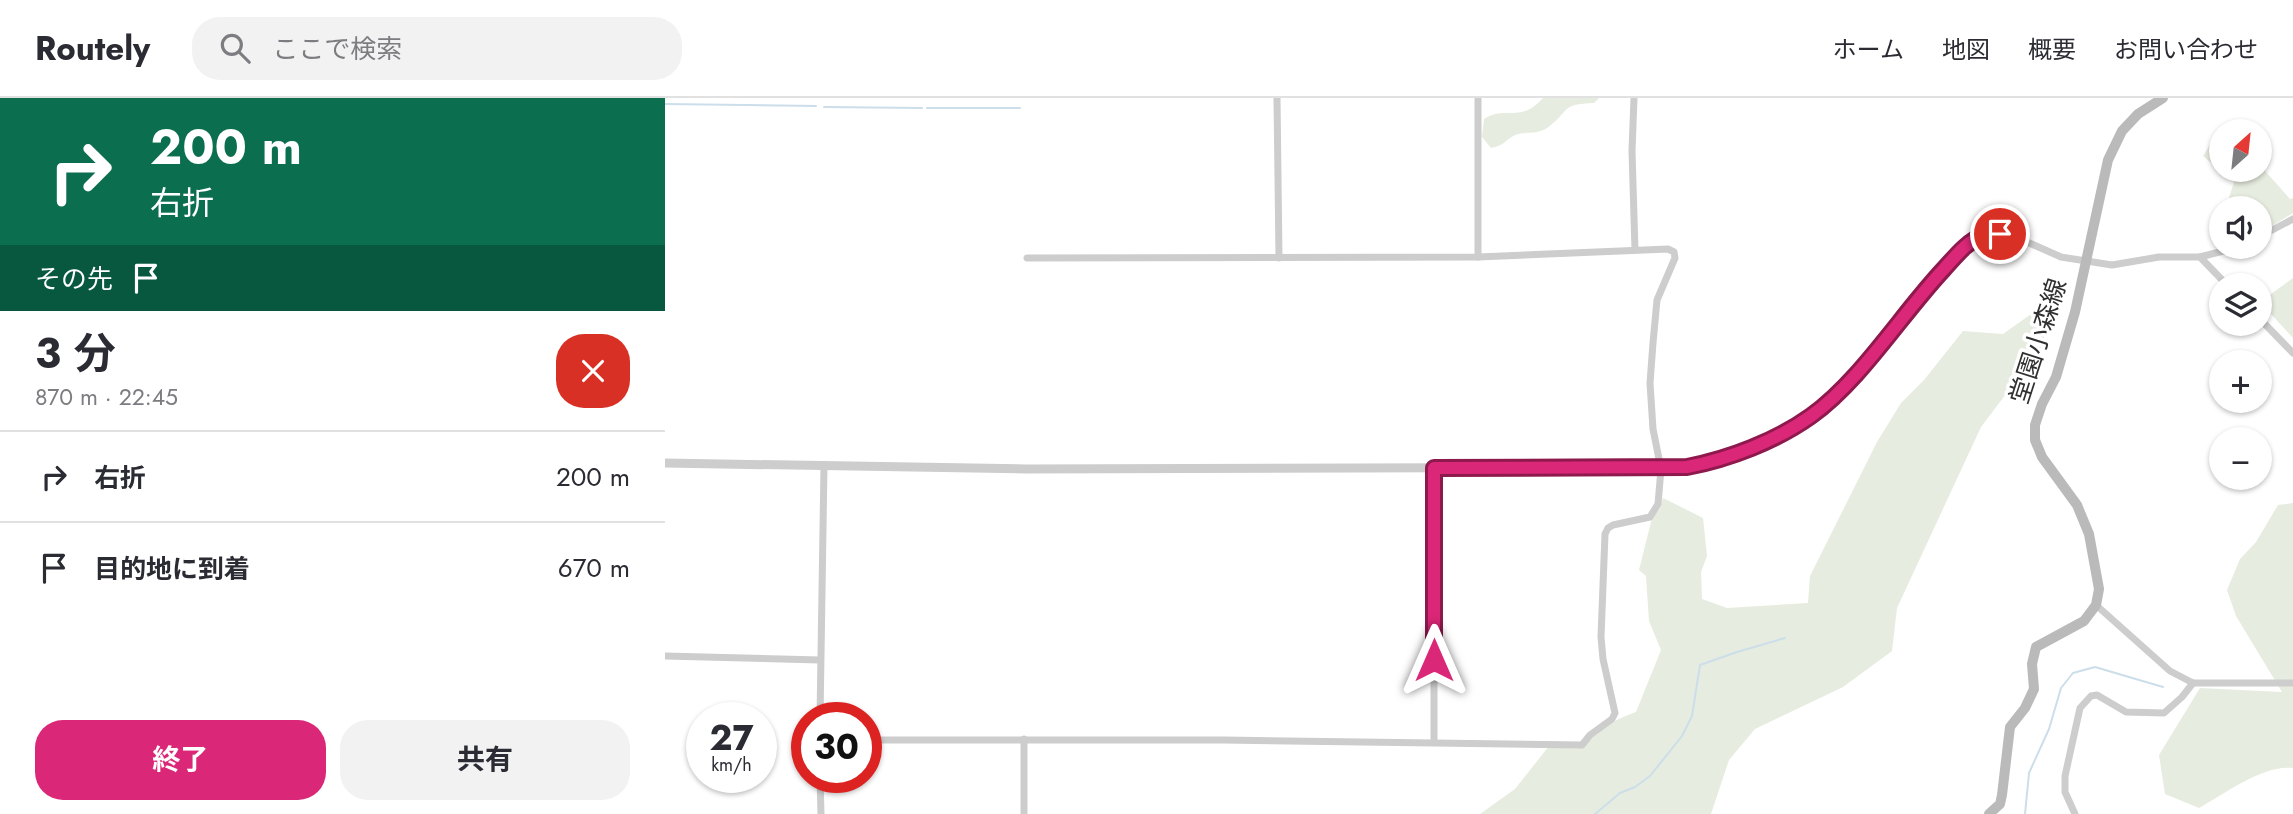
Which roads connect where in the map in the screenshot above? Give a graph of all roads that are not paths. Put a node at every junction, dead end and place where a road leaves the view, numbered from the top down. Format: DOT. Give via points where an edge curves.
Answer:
graph roads {
  1 [pos="1277,98"];
  2 [pos="1478,98"];
  3 [pos="1634,98"];
  4 [pos="2163,98"];
  5 [pos="2293,219"];
  6 [pos="2272,230"];
  7 [pos="1635,250"];
  8 [pos="2209,255"];
  9 [pos="1478,257"];
  10 [pos="2200,257"];
  11 [pos="1027,258"];
  12 [pos="1279,258"];
  13 [pos="2086,263"];
  14 [pos="2215,273"];
  15 [pos="1930,284"];
  16 [pos="2272,331"];
  17 [pos="2293,353"];
  18 [pos="665,463"];
  19 [pos="824,466"];
  20 [pos="1434,468"];
  21 [pos="1661,469"];
  22 [pos="2096,605"];
  23 [pos="665,656"];
  24 [pos="820,660"];
  25 [pos="2193,682"];
  26 [pos="2293,683"];
  27 [pos="820,702"];
  28 [pos="1024,739"];
  29 [pos="882,740"];
  30 [pos="1434,742"];
  31 [pos="820,793"];
  32 [pos="821,814"];
  33 [pos="1024,814"];
  34 [pos="1989,814"];
  35 [pos="2075,814"];
  1 -- 12 [label="street"];
  2 -- 9 [label="street"];
  3 -- 7 [label="street"];
  4 -- 13 [label="main road, 堂園小森線" via="2138,114 2118,138 2108,160"];
  5 -- 6 [label="street"];
  7 -- 9 [label="street"];
  7 -- 21 [label="street" via="1668,249 1675,258 1657,300 1650,383"];
  8 -- 10 [label="street"];
  9 -- 12 [label="street"];
  10 -- 13 [label="street"];
  10 -- 14 [label="street"];
  11 -- 12 [label="street"];
  13 -- 15 [label="street" via="2018,238 1984,235 1964,247"];
  13 -- 22 [label="main road, 堂園小森線" via="2056,377 2035,425 2035,440 2046,466 2077,505 2089,534 2099,589"];
  15 -- 21 [label="street" via="1858,372 1812,416 1710,463"];
  16 -- 17 [label="street"];
  18 -- 19 [label="street"];
  19 -- 20 [label="street"];
  19 -- 24 [label="street"];
  20 -- 21 [label="street"];
  20 -- 30 [label="street"];
  21 -- 30 [label="street" via="1655,512 1613,525 1605,534 1601,637 1615,712 1612,719 1582,745"];
  22 -- 25 [label="street" via="2169,671"];
  22 -- 34 [label="main road" via="2084,621 2036,647 2034,689 2010,727 2000,804"];
  23 -- 24 [label="street"];
  24 -- 27 [label="street"];
  25 -- 26 [label="street"];
  25 -- 35 [label="street" via="2164,713 2126,712 2097,695 2085,701 2065,776 2065,792"];
  28 -- 29 [label="street"];
  28 -- 30 [label="street"];
  28 -- 33 [label="street"];
  31 -- 32 [label="street"];
}
